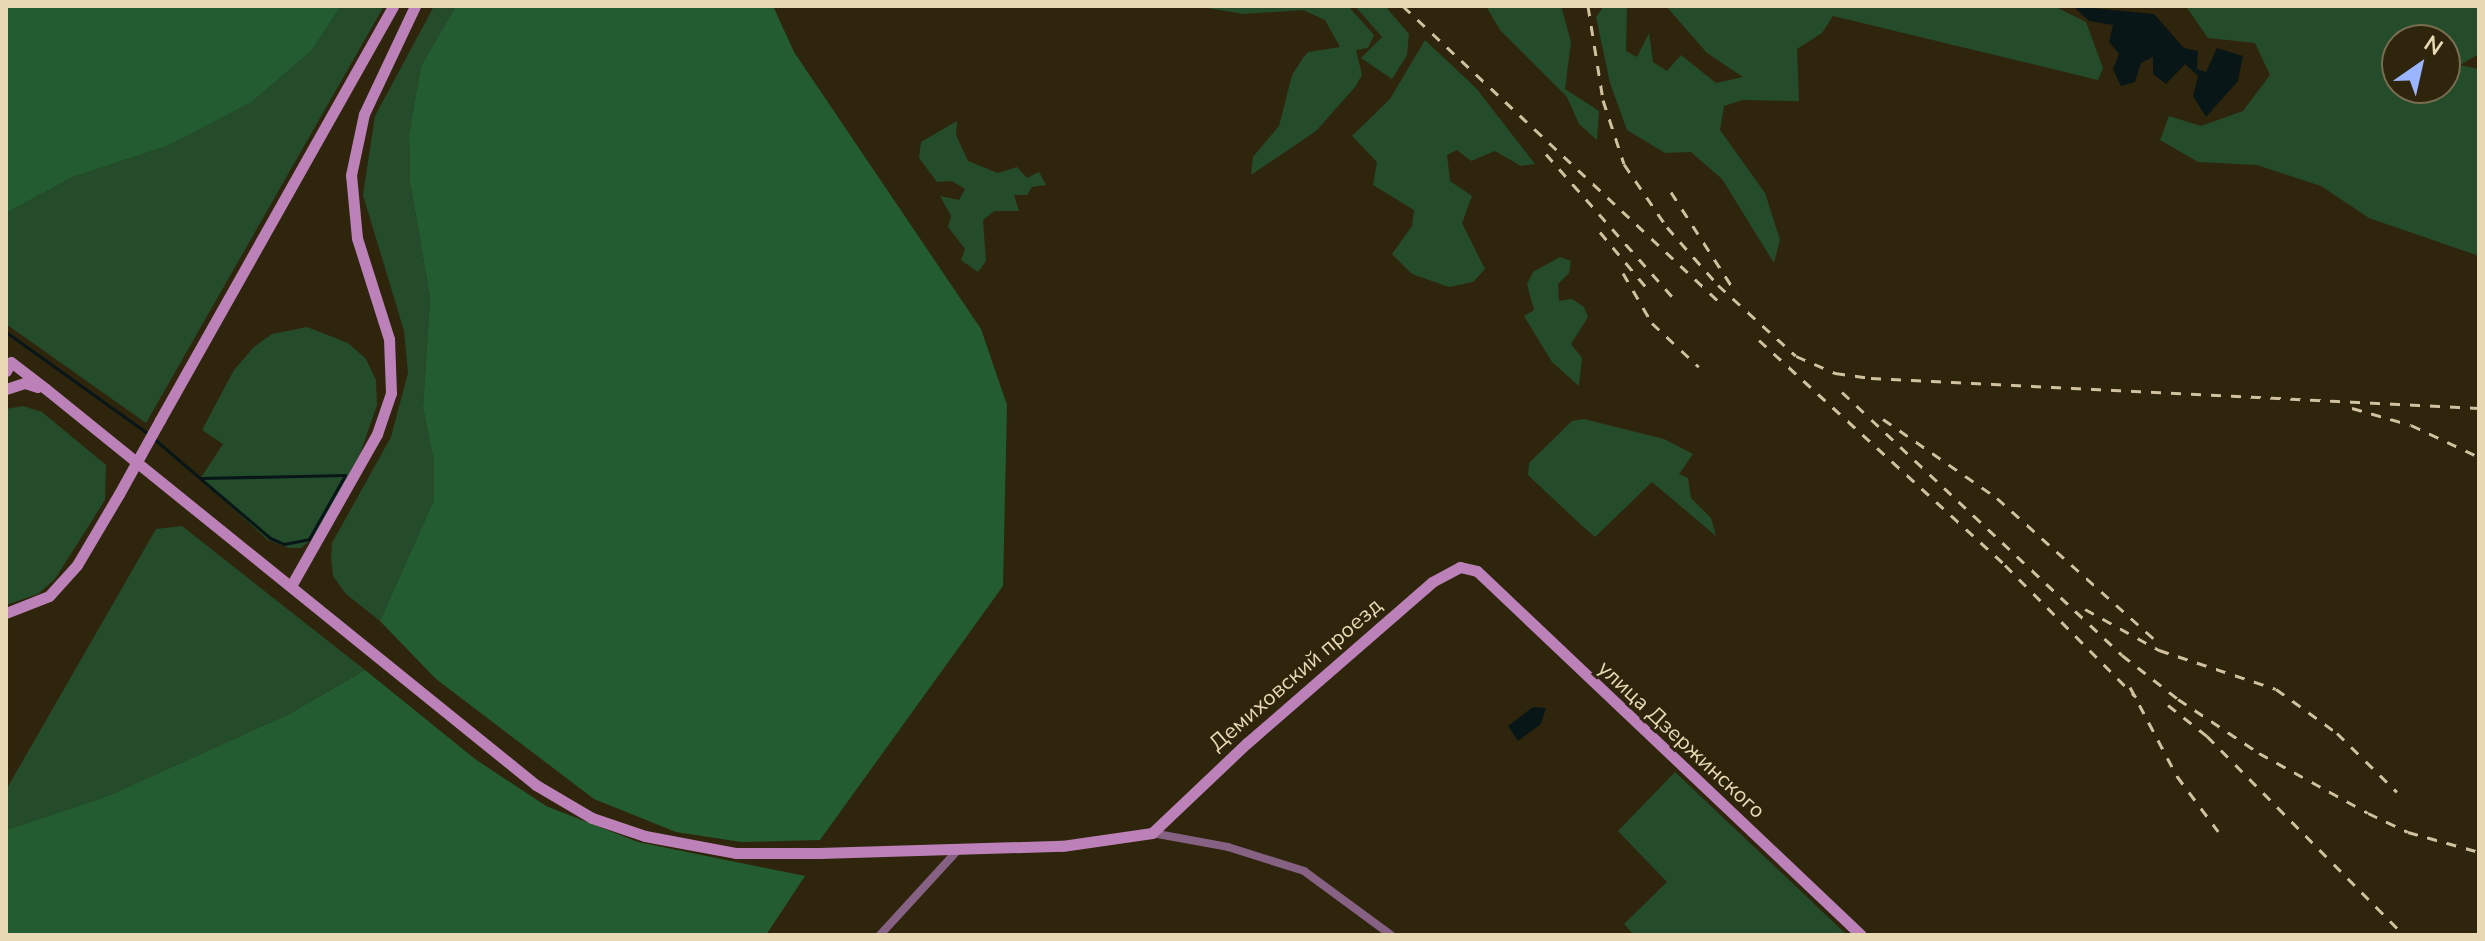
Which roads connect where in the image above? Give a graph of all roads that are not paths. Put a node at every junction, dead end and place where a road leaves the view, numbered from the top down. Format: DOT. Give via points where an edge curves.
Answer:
graph roads {
  1 [pos="393,6"];
  2 [pos="415,6"];
  3 [pos="8,367"];
  4 [pos="6,389"];
  5 [pos="46,389"];
  6 [pos="1477,571"];
  7 [pos="291,586"];
  8 [pos="6,613"];
  9 [pos="1152,833"];
  10 [pos="957,851"];
  11 [pos="880,935"];
  12 [pos="1391,935"];
  13 [pos="1861,935"];
  1 -- 8 [label="main road, bridge" via="77,565 49,596"];
  2 -- 7 [label="main road" via="364,114 351,175 357,238 389,339 391,393 377,434"];
  3 -- 5 [label="main road"];
  4 -- 5 [label="main road" via="25,383"];
  5 -- 7 [label="main road"];
  6 -- 9 [label="main road, Демиховский проезд" via="1460,567 1432,582"];
  6 -- 13 [label="main road, улица Дзержинского"];
  7 -- 10 [label="main road" via="536,785 592,818 682,846 736,853"];
  9 -- 10 [label="main road" via="1062,846"];
  9 -- 12 [label="street" via="1228,847 1304,871"];
  10 -- 11 [label="street"];
}
